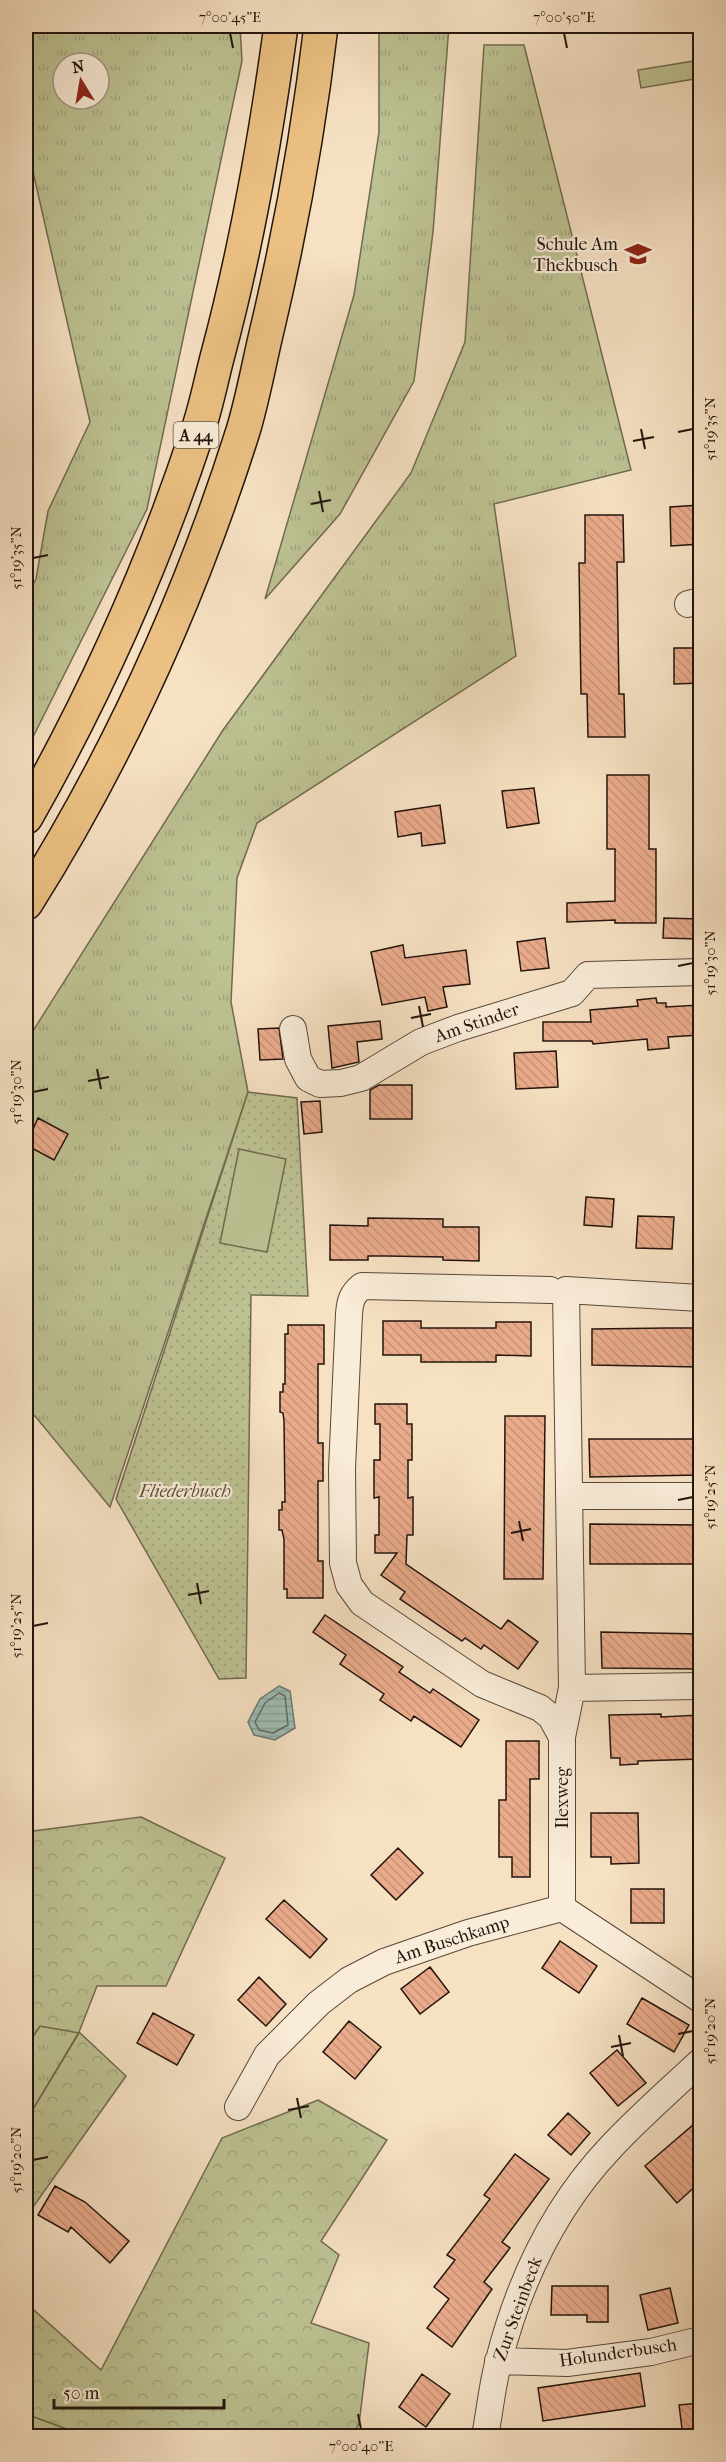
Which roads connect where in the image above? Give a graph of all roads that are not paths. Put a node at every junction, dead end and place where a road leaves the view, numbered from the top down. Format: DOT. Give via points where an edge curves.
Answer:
graph roads {
  1 [pos="281,26"];
  2 [pos="321,26"];
  3 [pos="26,817"];
  4 [pos="26,903"];
  5 [pos="700,972"];
  6 [pos="293,1029"];
  7 [pos="558,1290"];
  8 [pos="700,1298"];
  9 [pos="569,1496"];
  10 [pos="700,1496"];
  11 [pos="700,1686"];
  12 [pos="572,1688"];
  13 [pos="562,1737"];
  14 [pos="562,1908"];
  15 [pos="700,2000"];
  16 [pos="700,2062"];
  17 [pos="238,2107"];
  18 [pos="700,2340"];
  19 [pos="498,2361"];
  20 [pos="485,2436"];
  1 -- 3 [label="highway, A 44" via="238,281 198,432 127,618"];
  2 -- 4 [label="highway, A 44" via="310,123 243,429 169,630 100,774"];
  5 -- 6 [label="street, Am Stinder" via="588,975 572,993 421,1042 362,1078 341,1083 320,1084 308,1078 298,1059"];
  7 -- 8 [label="street"];
  7 -- 9 [label="street, Ilexweg"];
  7 -- 13 [label="street" via="362,1286 355,1291 350,1300 342,1469 343,1563 349,1585 362,1603 482,1684 540,1708 551,1717"];
  9 -- 10 [label="street"];
  9 -- 12 [label="street, Ilexweg"];
  11 -- 12 [label="street"];
  12 -- 13 [label="street, Ilexweg"];
  13 -- 14 [label="street, Ilexweg"];
  14 -- 15 [label="street"];
  14 -- 17 [label="street, Am Buschkamp" via="468,1933 384,1962 349,1980 319,2003 267,2055"];
  16 -- 19 [label="street, Zur Steinbeck" via="610,2148 574,2193 541,2246 516,2303"];
  18 -- 19 [label="street, Holunderbusch" via="651,2352 567,2363"];
  19 -- 20 [label="street, Zur Steinbeck"];
}
